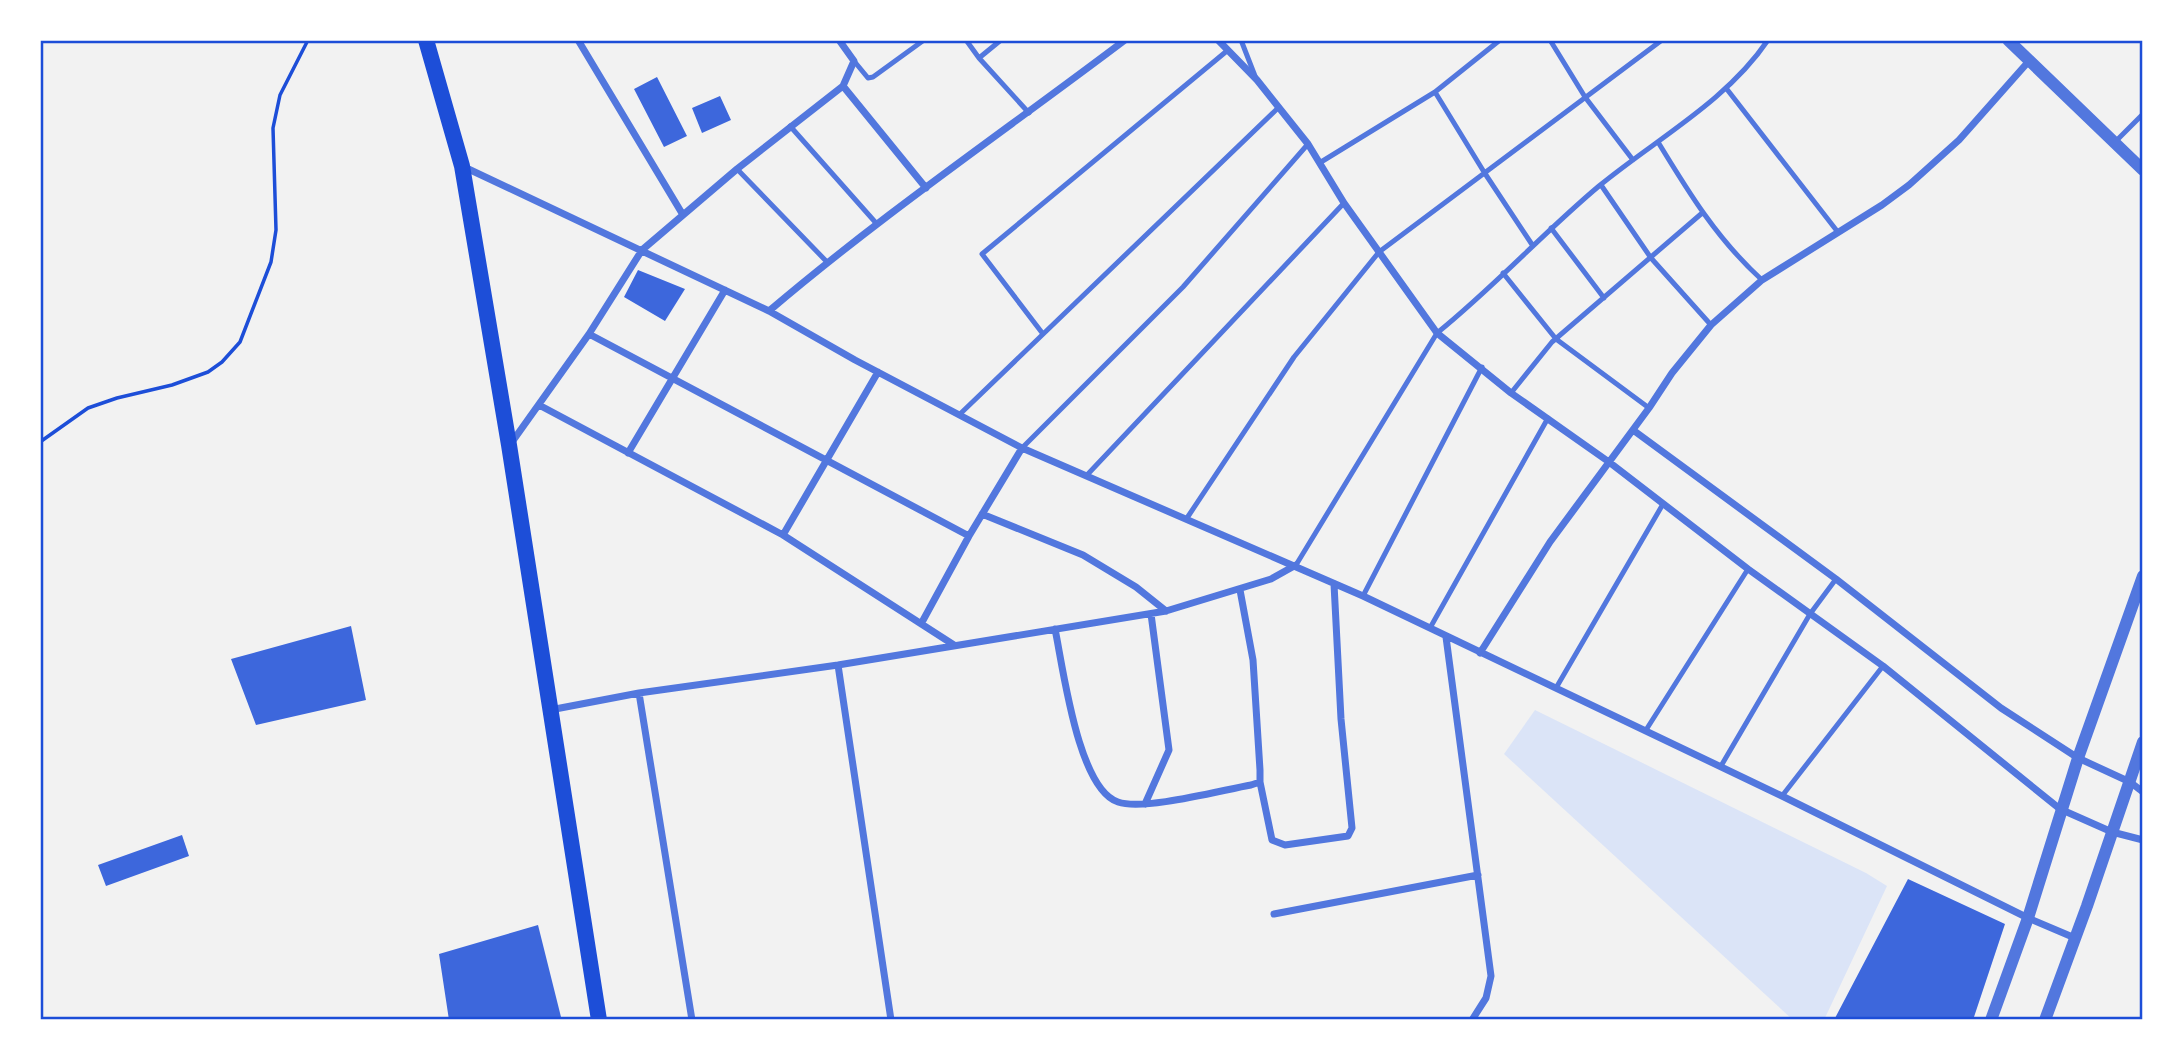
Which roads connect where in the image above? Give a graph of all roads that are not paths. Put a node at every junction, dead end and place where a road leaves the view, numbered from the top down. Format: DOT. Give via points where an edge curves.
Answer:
graph roads {
  1 [pos="426,40"];
  2 [pos="578,40"];
  3 [pos="839,40"];
  4 [pos="924,40"];
  5 [pos="966,40"];
  6 [pos="1001,40"];
  7 [pos="1125,40"];
  8 [pos="1219,40"];
  9 [pos="1241,40"];
  10 [pos="1500,40"];
  11 [pos="1550,40"];
  12 [pos="1662,40"];
  13 [pos="1768,40"];
  14 [pos="2008,40"];
  15 [pos="1228,50"];
  16 [pos="979,58"];
  17 [pos="854,61"];
  18 [pos="2029,61"];
  19 [pos="1256,80"];
  20 [pos="843,86"];
  21 [pos="1726,88"];
  22 [pos="1434,92"];
  23 [pos="1585,97"];
  24 [pos="1278,108"];
  25 [pos="1029,113"];
  26 [pos="2143,114"];
  27 [pos="790,127"];
  28 [pos="1658,142"];
  29 [pos="2115,143"];
  30 [pos="1308,144"];
  31 [pos="1633,160"];
  32 [pos="1321,162"];
  33 [pos="462,166"];
  34 [pos="737,169"];
  35 [pos="2143,170"];
  36 [pos="1484,172"];
  37 [pos="1601,185"];
  38 [pos="926,188"];
  39 [pos="1344,203"];
  40 [pos="1701,214"];
  41 [pos="683,215"];
  42 [pos="876,223"];
  43 [pos="1551,228"];
  44 [pos="1838,231"];
  45 [pos="1533,246"];
  46 [pos="642,250"];
  47 [pos="1379,252"];
  48 [pos="1651,258"];
  49 [pos="827,262"];
  50 [pos="1503,273"];
  51 [pos="1762,280"];
  52 [pos="725,290"];
  53 [pos="1604,298"];
  54 [pos="769,311"];
  55 [pos="1712,325"];
  56 [pos="1437,332"];
  57 [pos="589,334"];
  58 [pos="1043,334"];
  59 [pos="1556,339"];
  60 [pos="1482,367"];
  61 [pos="878,372"];
  62 [pos="672,378"];
  63 [pos="1511,393"];
  64 [pos="538,405"];
  65 [pos="1649,408"];
  66 [pos="959,415"];
  67 [pos="1548,418"];
  68 [pos="1633,430"];
  69 [pos="509,445"];
  70 [pos="1022,448"];
  71 [pos="628,453"];
  72 [pos="826,461"];
  73 [pos="1609,462"];
  74 [pos="1087,475"];
  75 [pos="1663,504"];
  76 [pos="982,514"];
  77 [pos="1187,518"];
  78 [pos="783,535"];
  79 [pos="969,536"];
  80 [pos="1296,565"];
  81 [pos="1748,569"];
  82 [pos="2143,576"];
  83 [pos="1836,579"];
  84 [pos="1334,584"];
  85 [pos="1240,590"];
  86 [pos="1363,596"];
  87 [pos="1166,611"];
  88 [pos="1151,614"];
  89 [pos="1810,614"];
  90 [pos="921,624"];
  91 [pos="1430,628"];
  92 [pos="1055,629"];
  93 [pos="1446,637"];
  94 [pos="955,646"];
  95 [pos="1480,653"];
  96 [pos="838,665"];
  97 [pos="1883,666"];
  98 [pos="1556,688"];
  99 [pos="639,693"];
  100 [pos="549,710"];
  101 [pos="1646,730"];
  102 [pos="2143,742"];
  103 [pos="2078,758"];
  104 [pos="1721,766"];
  105 [pos="1260,782"];
  106 [pos="2130,782"];
  107 [pos="2143,792"];
  108 [pos="1782,796"];
  109 [pos="1145,804"];
  110 [pos="2060,809"];
  111 [pos="2112,832"];
  112 [pos="2143,840"];
  113 [pos="1478,875"];
  114 [pos="1274,914"];
  115 [pos="2028,918"];
  116 [pos="2075,937"];
  117 [pos="599,1020"];
  118 [pos="692,1020"];
  119 [pos="891,1020"];
  120 [pos="1472,1020"];
  121 [pos="1991,1020"];
  122 [pos="2045,1020"];
  1 -- 33 [label="main road"];
  2 -- 41 [label="street"];
  3 -- 17 [label="street"];
  4 -- 17 [label="lane" via="873,77 864,75"];
  5 -- 16 [label="lane"];
  6 -- 16 [label="lane"];
  7 -- 25 [label="street"];
  8 -- 15 [label="street"];
  9 -- 19 [label="lane"];
  10 -- 22 [label="lane"];
  11 -- 23 [label="lane"];
  12 -- 23 [label="lane"];
  13 -- 21 [label="lane"];
  14 -- 18 [label="street"];
  15 -- 19 [label="street"];
  15 -- 58 [label="lane" via="982,254"];
  16 -- 25 [label="lane"];
  17 -- 20 [label="street"];
  18 -- 29 [label="street"];
  18 -- 44 [label="street" via="1935,163 1882,205"];
  19 -- 24 [label="street"];
  20 -- 27 [label="street"];
  20 -- 38 [label="street"];
  21 -- 28 [label="lane"];
  21 -- 44 [label="lane"];
  22 -- 32 [label="lane"];
  22 -- 36 [label="lane"];
  23 -- 31 [label="lane"];
  23 -- 36 [label="lane"];
  24 -- 30 [label="street"];
  24 -- 58 [label="lane"];
  25 -- 38 [label="street"];
  26 -- 29 [label="lane"];
  27 -- 34 [label="street"];
  27 -- 42 [label="lane"];
  28 -- 31 [label="lane"];
  28 -- 40 [label="lane"];
  29 -- 35 [label="street"];
  30 -- 32 [label="street"];
  30 -- 70 [label="lane" via="1183,287"];
  31 -- 37 [label="lane"];
  32 -- 39 [label="street"];
  33 -- 46 [label="street"];
  33 -- 69 [label="main road"];
  34 -- 41 [label="street"];
  34 -- 49 [label="lane"];
  36 -- 45 [label="lane"];
  36 -- 47 [label="lane"];
  37 -- 43 [label="lane"];
  37 -- 48 [label="lane"];
  38 -- 42 [label="street"];
  39 -- 47 [label="street"];
  39 -- 74 [label="lane"];
  40 -- 48 [label="lane"];
  40 -- 51 [label="lane"];
  41 -- 46 [label="street"];
  42 -- 49 [label="street"];
  43 -- 45 [label="lane"];
  43 -- 53 [label="lane"];
  44 -- 51 [label="street"];
  45 -- 50 [label="lane"];
  46 -- 52 [label="street"];
  46 -- 57 [label="street"];
  47 -- 56 [label="street"];
  47 -- 77 [label="lane" via="1294,357"];
  48 -- 53 [label="lane"];
  48 -- 55 [label="lane"];
  49 -- 54 [label="street"];
  50 -- 56 [label="lane"];
  50 -- 59 [label="lane"];
  51 -- 55 [label="street"];
  52 -- 54 [label="street"];
  52 -- 62 [label="street"];
  53 -- 59 [label="lane"];
  54 -- 61 [label="street"];
  55 -- 65 [label="street"];
  56 -- 60 [label="street"];
  56 -- 80 [label="lane"];
  57 -- 62 [label="street"];
  57 -- 64 [label="street"];
  58 -- 66 [label="lane"];
  59 -- 63 [label="lane"];
  59 -- 65 [label="lane"];
  60 -- 63 [label="street"];
  60 -- 86 [label="lane"];
  61 -- 66 [label="street"];
  61 -- 72 [label="street"];
  62 -- 71 [label="street"];
  62 -- 72 [label="street"];
  63 -- 67 [label="street"];
  64 -- 69 [label="street"];
  64 -- 71 [label="street"];
  65 -- 68 [label="street"];
  66 -- 70 [label="street"];
  67 -- 73 [label="street"];
  67 -- 91 [label="lane"];
  68 -- 73 [label="street"];
  68 -- 83 [label="street"];
  69 -- 100 [label="main road"];
  70 -- 74 [label="street"];
  70 -- 76 [label="street"];
  71 -- 78 [label="street"];
  72 -- 78 [label="street"];
  72 -- 79 [label="street"];
  73 -- 75 [label="street"];
  73 -- 95 [label="street" via="1549,542"];
  74 -- 77 [label="street"];
  75 -- 81 [label="street"];
  75 -- 98 [label="lane"];
  76 -- 79 [label="street"];
  76 -- 87 [label="street" via="1083,555"];
  77 -- 80 [label="street"];
  78 -- 90 [label="street"];
  79 -- 90 [label="street"];
  80 -- 84 [label="street"];
  80 -- 85 [label="street"];
  81 -- 89 [label="street"];
  81 -- 101 [label="lane"];
  82 -- 103 [label="street"];
  83 -- 89 [label="lane"];
  83 -- 103 [label="street" via="2001,708"];
  84 -- 86 [label="street"];
  84 -- 105 [label="street" via="1352,828 1348,836 1277,844 1272,840"];
  85 -- 87 [label="street"];
  85 -- 105 [label="street" via="1253,660"];
  86 -- 91 [label="street"];
  87 -- 88 [label="street"];
  88 -- 92 [label="street"];
  88 -- 109 [label="street" via="1169,750"];
  89 -- 97 [label="street"];
  89 -- 104 [label="lane"];
  90 -- 94 [label="street"];
  91 -- 93 [label="street"];
  92 -- 94 [label="street"];
  92 -- 109 [label="street" via="1077,737 1095,782 1116,802"];
  93 -- 95 [label="street"];
  93 -- 113 [label="street"];
  94 -- 96 [label="street"];
  95 -- 98 [label="street"];
  96 -- 99 [label="street"];
  96 -- 119 [label="street"];
  97 -- 108 [label="lane"];
  97 -- 110 [label="street"];
  98 -- 101 [label="street"];
  99 -- 100 [label="street"];
  99 -- 118 [label="street"];
  100 -- 117 [label="main road"];
  101 -- 104 [label="street"];
  102 -- 106 [label="street"];
  103 -- 106 [label="street"];
  103 -- 110 [label="street"];
  104 -- 108 [label="street"];
  105 -- 109 [label="street"];
  106 -- 107 [label="street"];
  106 -- 111 [label="street"];
  108 -- 115 [label="street"];
  110 -- 111 [label="street"];
  110 -- 115 [label="street"];
  111 -- 112 [label="street"];
  111 -- 116 [label="street"];
  113 -- 114 [label="street"];
  113 -- 120 [label="street" via="1491,976 1486,998"];
  115 -- 116 [label="street"];
  115 -- 121 [label="street"];
  116 -- 122 [label="street"];
}
